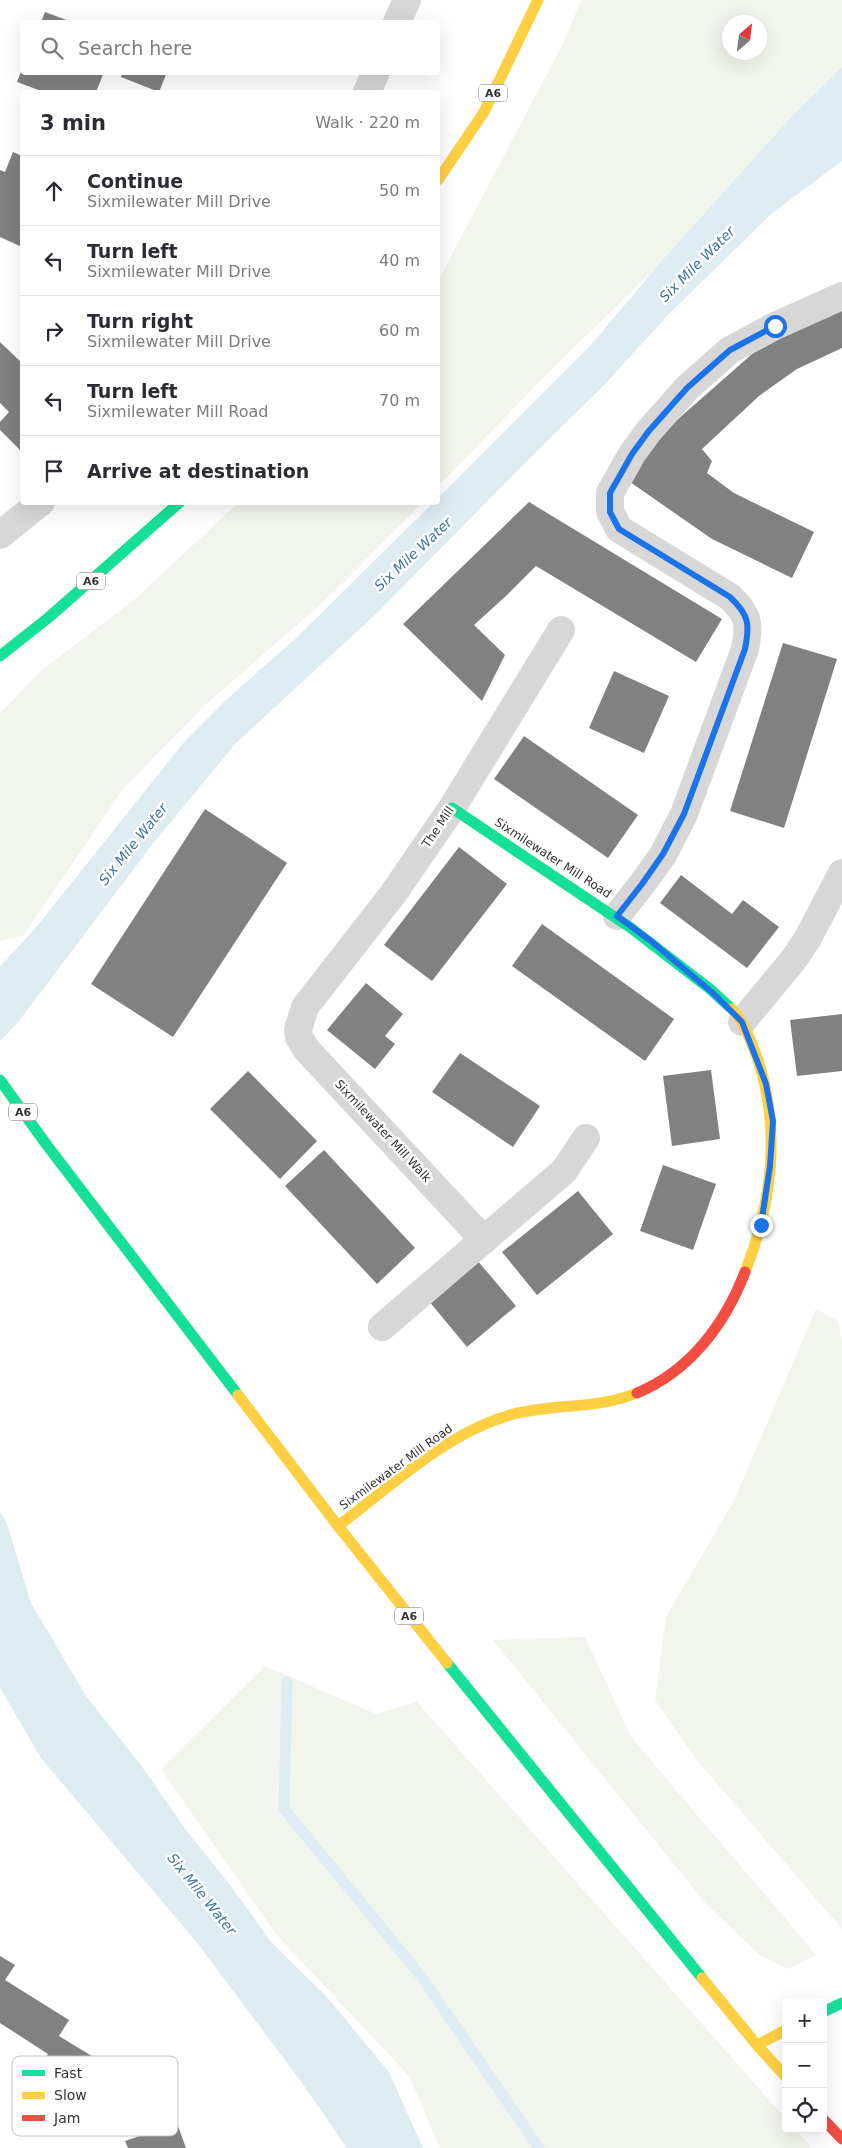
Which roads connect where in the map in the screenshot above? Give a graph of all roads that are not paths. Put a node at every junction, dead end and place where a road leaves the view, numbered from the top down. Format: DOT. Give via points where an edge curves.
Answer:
graph roads {
  1 [pos="407,0"];
  2 [pos="538,0"];
  3 [pos="398,20"];
  4 [pos="375,75"];
  5 [pos="368,90"];
  6 [pos="440,177"];
  7 [pos="842,296"];
  8 [pos="38,505"];
  9 [pos="177,505"];
  10 [pos="0,535"];
  11 [pos="561,630"];
  12 [pos="0,656"];
  13 [pos="452,808"];
  14 [pos="842,873"];
  15 [pos="617,916"];
  16 [pos="301,1015"];
  17 [pos="742,1022"];
  18 [pos="0,1080"];
  19 [pos="586,1138"];
  20 [pos="484,1240"];
  21 [pos="382,1327"];
  22 [pos="338,1526"];
  23 [pos="842,2003"];
  24 [pos="827,2010"];
  25 [pos="782,2032"];
  26 [pos="757,2045"];
  27 [pos="782,2073"];
  28 [pos="827,2122"];
  29 [pos="842,2139"];
  1 -- 3 [label="street"];
  2 -- 6 [label="main road, A6" via="484,112"];
  4 -- 5 [label="street"];
  7 -- 15 [label="street" via="730,350 687,388 648,432 610,493 610,512 619,529 730,597 741,608 749,631 684,814 663,854"];
  8 -- 10 [label="street"];
  9 -- 12 [label="main road, A6"];
  11 -- 13 [label="street, The Mill"];
  13 -- 15 [label="main road, Sixmilewater Mill Road"];
  13 -- 16 [label="street, The Mill" via="393,894 309,1000"];
  14 -- 17 [label="street" via="808,938"];
  15 -- 17 [label="main road, Sixmilewater Mill Road" via="714,994"];
  16 -- 20 [label="street, Sixmilewater Mill Walk" via="299,1037 306,1049"];
  17 -- 22 [label="main road, Sixmilewater Mill Road" via="771,1103 770,1166 761,1225 751,1258 732,1300 708,1340 671,1376 642,1392 604,1404 534,1410 466,1432"];
  18 -- 22 [label="main road, A6"];
  19 -- 20 [label="street" via="564,1171"];
  20 -- 21 [label="street"];
  22 -- 26 [label="main road, A6" via="488,1716"];
  23 -- 24 [label="main road"];
  25 -- 26 [label="main road"];
  26 -- 27 [label="main road, A6"];
  28 -- 29 [label="main road"];
}
